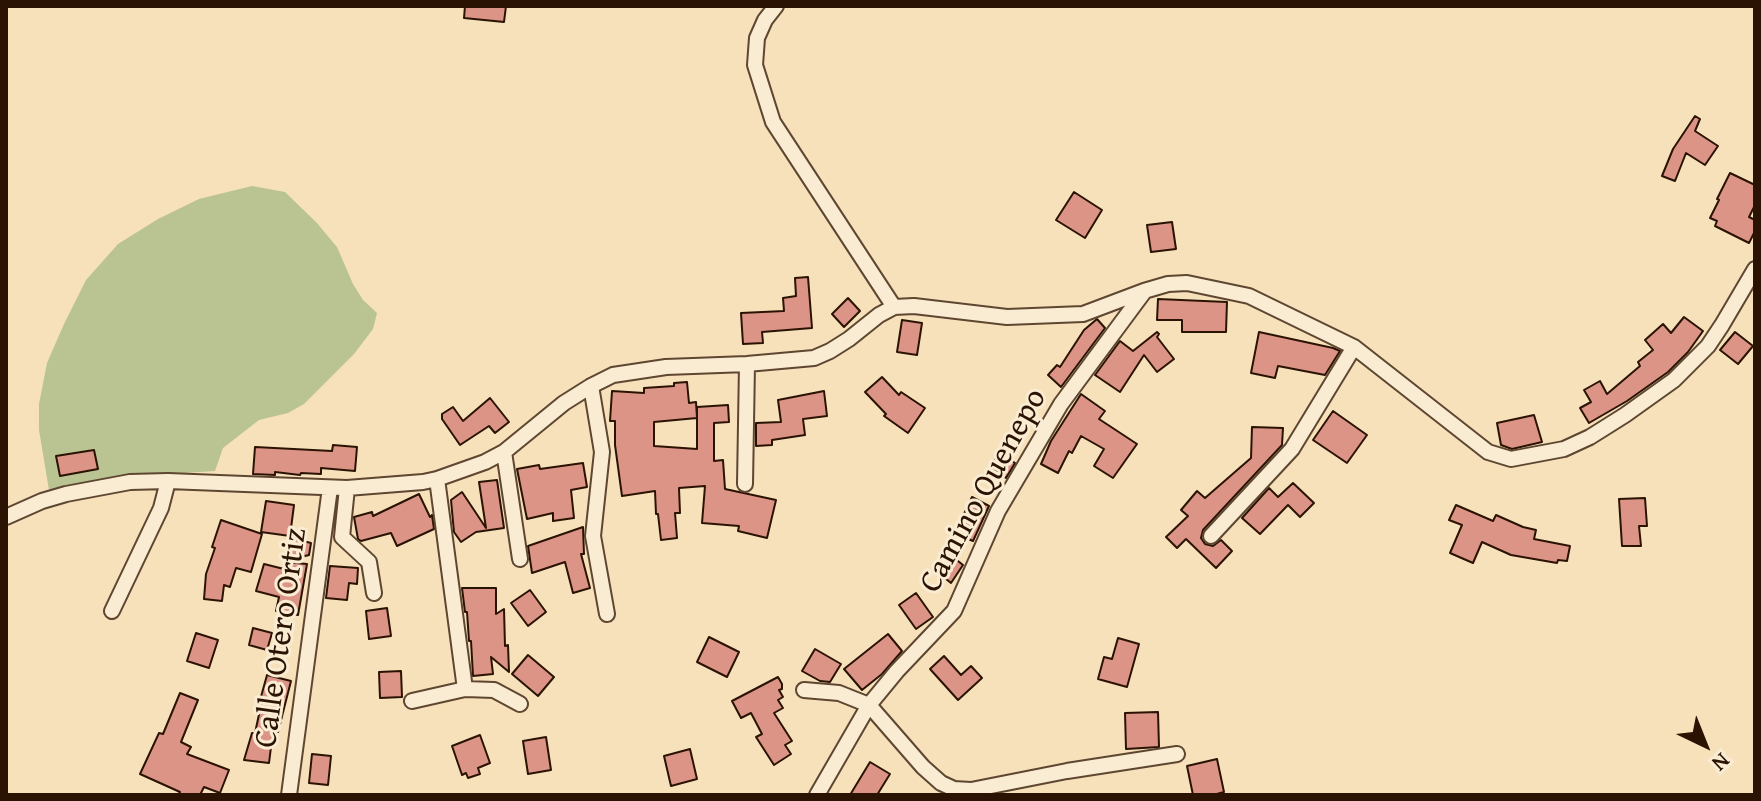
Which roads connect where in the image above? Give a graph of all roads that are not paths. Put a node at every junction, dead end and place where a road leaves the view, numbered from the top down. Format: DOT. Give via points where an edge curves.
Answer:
graph roads {
  1 [pos="776,6"];
  2 [pos="1755,269"];
  3 [pos="1144,291"];
  4 [pos="894,307"];
  5 [pos="1354,347"];
  6 [pos="747,364"];
  7 [pos="591,386"];
  8 [pos="504,452"];
  9 [pos="437,479"];
  10 [pos="168,481"];
  11 [pos="745,484"];
  12 [pos="330,488"];
  13 [pos="347,488"];
  14 [pos="6,517"];
  15 [pos="1211,536"];
  16 [pos="520,559"];
  17 [pos="374,593"];
  18 [pos="112,611"];
  19 [pos="607,614"];
  20 [pos="465,689"];
  21 [pos="804,690"];
  22 [pos="412,701"];
  23 [pos="520,704"];
  24 [pos="869,705"];
  25 [pos="1177,754"];
  26 [pos="289,795"];
  27 [pos="817,795"];
  1 -- 4 [label="street" via="757,38 755,65 773,122"];
  2 -- 5 [label="street" via="1708,346 1674,380 1590,437 1544,454 1511,459 1488,452"];
  3 -- 4 [label="street" via="1083,314 1007,317"];
  3 -- 5 [label="street" via="1187,283 1249,296"];
  3 -- 24 [label="street, Camino Quenepo" via="1061,404 998,511 954,611"];
  4 -- 6 [label="street" via="814,358"];
  5 -- 15 [label="street" via="1292,449"];
  6 -- 7 [label="street" via="642,370"];
  6 -- 11 [label="street"];
  7 -- 8 [label="street"];
  7 -- 19 [label="street" via="602,452 593,536"];
  8 -- 9 [label="street"];
  8 -- 16 [label="street"];
  9 -- 13 [label="street"];
  9 -- 20 [label="street"];
  10 -- 12 [label="street"];
  10 -- 14 [label="street" via="66,494"];
  10 -- 18 [label="street" via="161,508"];
  12 -- 13 [label="street"];
  12 -- 26 [label="street, Calle Otero Ortiz"];
  13 -- 17 [label="street" via="342,537 369,562"];
  20 -- 22 [label="street"];
  20 -- 23 [label="street" via="494,690"];
  21 -- 24 [label="street" via="839,693"];
  24 -- 25 [label="street" via="923,767 954,789"];
  24 -- 27 [label="street, Camino Quenepo"];
}
